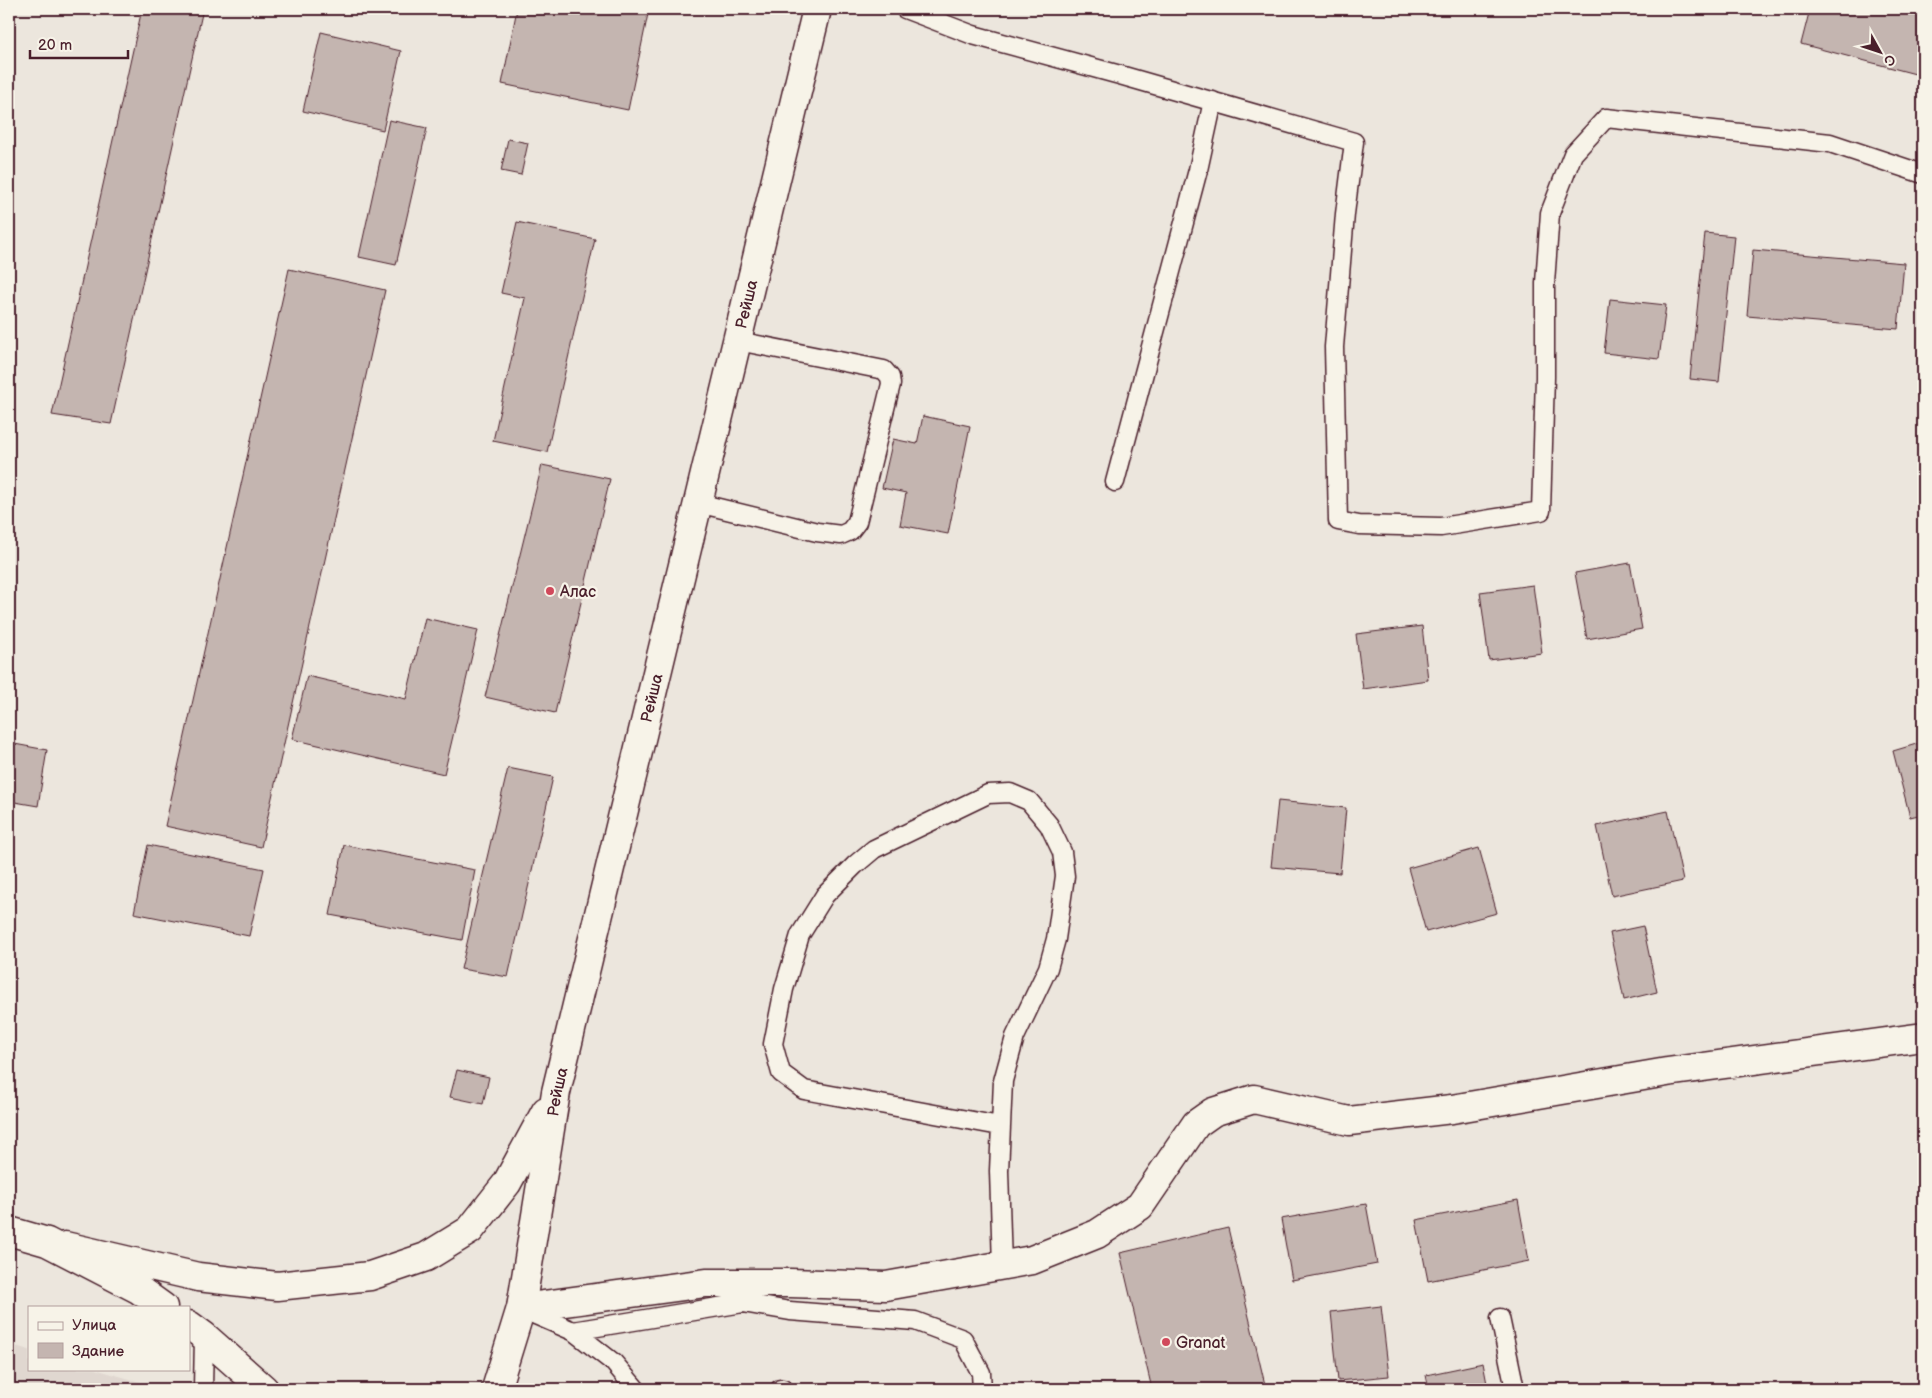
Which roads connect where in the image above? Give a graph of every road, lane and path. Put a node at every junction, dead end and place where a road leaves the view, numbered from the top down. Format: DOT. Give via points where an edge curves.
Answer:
graph roads {
  1 [pos="817,9"];
  2 [pos="905,9"];
  3 [pos="1213,101"];
  4 [pos="1923,174"];
  5 [pos="738,341"];
  6 [pos="1115,482"];
  7 [pos="698,503"];
  8 [pos="1923,1037"];
  9 [pos="556,1092"];
  10 [pos="1000,1126"];
  11 [pos="9,1232"];
  12 [pos="47,1242"];
  13 [pos="1002,1266"];
  14 [pos="162,1306"];
  15 [pos="521,1308"];
  16 [pos="1500,1318"];
  17 [pos="196,1330"];
  18 [pos="572,1331"];
  19 [pos="203,1389"];
  20 [pos="264,1389"];
  21 [pos="496,1389"];
  22 [pos="636,1389"];
  23 [pos="982,1389"];
  24 [pos="1514,1389"];
  1 -- 5 [label="street, Рейша"];
  2 -- 3 [label="lane" via="973,35"];
  3 -- 4 [label="lane" via="1354,142 1334,347 1338,521 1359,525 1441,527 1541,511 1545,284 1550,213 1573,154 1606,118 1830,143"];
  3 -- 6 [label="lane" via="1198,170"];
  5 -- 7 [label="street, Рейша"];
  5 -- 7 [label="lane" via="884,370 890,384 864,495 857,522 840,535"];
  7 -- 9 [label="street, Рейша"];
  8 -- 13 [label="street" via="1667,1072 1452,1109 1349,1121 1254,1099 1214,1112 1196,1124 1140,1206 1097,1234 1032,1260"];
  9 -- 12 [label="street" via="507,1183 470,1230 426,1257 370,1276 277,1286 198,1276"];
  9 -- 15 [label="street, Рейша"];
  10 -- 10 [label="lane" via="1003,1081 1016,1037 1048,968 1056,939 1065,876 1062,852 1049,825 1029,801 1010,793 988,794 874,849 825,895 800,935 784,989 773,1044 781,1073 804,1090"];
  10 -- 13 [label="lane"];
  11 -- 12 [label="street"];
  12 -- 14 [label="street" via="138,1289"];
  13 -- 15 [label="street" via="886,1286 706,1283"];
  15 -- 18 [label="lane"];
  15 -- 21 [label="street, Рейша"];
  16 -- 24 [label="lane"];
  17 -- 19 [label="lane"];
  17 -- 20 [label="street"];
  18 -- 22 [label="lane" via="614,1363"];
  18 -- 23 [label="lane" via="743,1303 790,1311 916,1321 962,1339 981,1373"];
}
